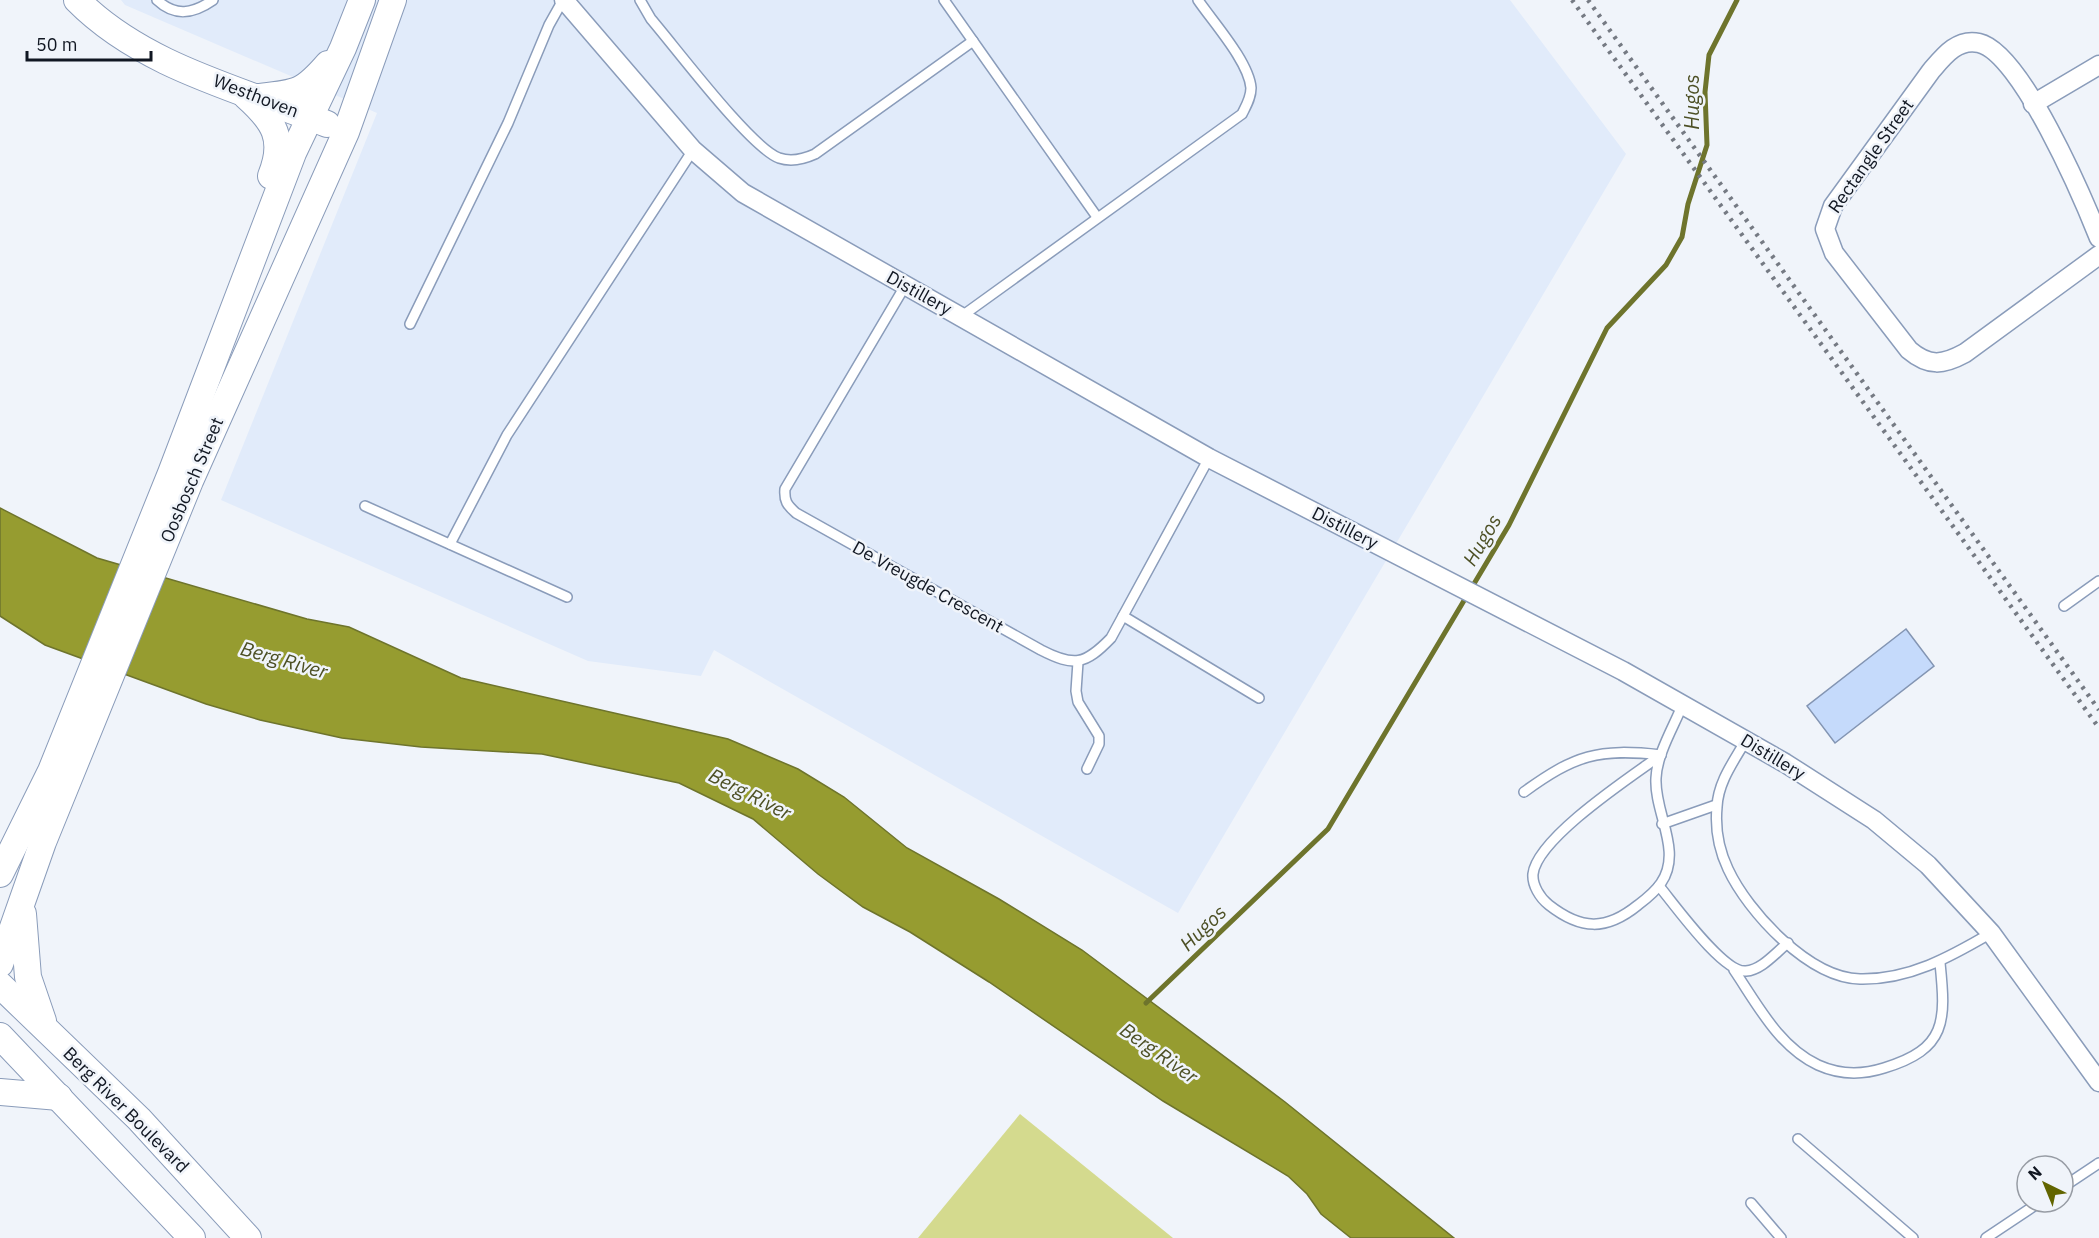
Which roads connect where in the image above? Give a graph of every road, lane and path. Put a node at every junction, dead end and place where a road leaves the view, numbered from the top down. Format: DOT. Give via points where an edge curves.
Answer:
graph roads {
  1 [pos="77,0"];
  2 [pos="157,0"];
  3 [pos="213,0"];
  4 [pos="362,0"];
  5 [pos="393,0"];
  6 [pos="563,0"];
  7 [pos="640,0"];
  8 [pos="944,0"];
  9 [pos="1198,0"];
  10 [pos="973,41"];
  11 [pos="343,48"];
  12 [pos="2099,65"];
  13 [pos="248,95"];
  14 [pos="2033,104"];
  15 [pos="311,118"];
  16 [pos="346,132"];
  17 [pos="693,150"];
  18 [pos="1097,217"];
  19 [pos="2099,238"];
  20 [pos="2099,255"];
  21 [pos="905,286"];
  22 [pos="232,311"];
  23 [pos="962,316"];
  24 [pos="410,324"];
  25 [pos="1209,458"];
  26 [pos="181,477"];
  27 [pos="365,506"];
  28 [pos="450,544"];
  29 [pos="2099,581"];
  30 [pos="567,597"];
  31 [pos="2064,606"];
  32 [pos="1123,616"];
  33 [pos="1078,662"];
  34 [pos="1259,698"];
  35 [pos="1682,705"];
  36 [pos="1746,740"];
  37 [pos="1661,755"];
  38 [pos="1087,769"];
  39 [pos="59,777"];
  40 [pos="1524,792"];
  41 [pos="1716,805"];
  42 [pos="1662,824"];
  43 [pos="0,874"];
  44 [pos="1659,886"];
  45 [pos="23,902"];
  46 [pos="1991,933"];
  47 [pos="1788,943"];
  48 [pos="1940,963"];
  49 [pos="0,964"];
  50 [pos="1734,970"];
  51 [pos="0,985"];
  52 [pos="50,1033"];
  53 [pos="0,1036"];
  54 [pos="2099,1082"];
  55 [pos="0,1092"];
  56 [pos="59,1097"];
  57 [pos="1798,1139"];
  58 [pos="2099,1163"];
  59 [pos="2075,1179"];
  60 [pos="1751,1203"];
  61 [pos="2022,1214"];
  62 [pos="192,1238"];
  63 [pos="249,1238"];
  64 [pos="1781,1238"];
  65 [pos="1913,1238"];
  66 [pos="1986,1238"];
  1 -- 13 [label="main road, Westhoven" via="121,37"];
  2 -- 3 [label="lane" via="176,13 191,12"];
  4 -- 11 [label="main road, Oosbosch Street"];
  5 -- 16 [label="main road, Oosbosch Street"];
  6 -- 17 [label="street, Distillery"];
  6 -- 24 [label="lane"];
  7 -- 10 [label="lane" via="651,19 756,143 781,159 804,159 815,154"];
  8 -- 10 [label="lane"];
  9 -- 18 [label="lane" via="1247,73 1249,101 1242,114 1227,127"];
  10 -- 18 [label="lane"];
  11 -- 13 [label="main road" via="309,86 285,94"];
  11 -- 15 [label="main road, Oosbosch Street"];
  12 -- 14 [label="street"];
  13 -- 15 [label="main road, Westhoven"];
  13 -- 22 [label="main road" via="272,124 278,154 238,264"];
  14 -- 19 [label="street, Rectangle Street" via="2066,160"];
  14 -- 20 [label="street, Rectangle Street" via="1992,48 1978,42 1963,42 1947,52 1833,206 1825,229 1827,240 1909,350 1918,358 1938,364 1965,353"];
  15 -- 16 [label="main road, Westhoven"];
  15 -- 22 [label="main road, Oosbosch Street" via="293,153"];
  16 -- 26 [label="main road, Oosbosch Street"];
  17 -- 21 [label="street, Distillery" via="743,193"];
  17 -- 28 [label="lane" via="507,435"];
  18 -- 23 [label="lane"];
  21 -- 23 [label="street, Distillery"];
  21 -- 33 [label="lane, De Vreugde Crescent" via="785,489 784,499 788,506 1041,650 1062,661"];
  22 -- 26 [label="main road, Oosbosch Street"];
  23 -- 25 [label="street, Distillery"];
  25 -- 32 [label="lane"];
  25 -- 35 [label="street, Distillery"];
  26 -- 39 [label="main road, Oosbosch Street"];
  27 -- 28 [label="lane"];
  28 -- 30 [label="lane"];
  29 -- 31 [label="lane"];
  32 -- 33 [label="lane" via="1111,638 1095,654"];
  32 -- 34 [label="lane"];
  33 -- 38 [label="lane" via="1078,702 1099,736"];
  35 -- 36 [label="street, Distillery"];
  35 -- 37 [label="lane"];
  36 -- 41 [label="lane" via="1722,784"];
  36 -- 46 [label="street, Distillery" via="1874,820 1928,865"];
  37 -- 40 [label="lane" via="1629,751 1589,754 1558,768"];
  37 -- 42 [label="lane" via="1656,776"];
  37 -- 44 [label="lane" via="1565,829 1545,849 1533,873 1535,888 1546,903 1567,919 1585,924 1604,924 1628,914"];
  39 -- 43 [label="main road, Oosbosch Street"];
  39 -- 45 [label="main road, Oosbosch Street"];
  41 -- 42 [label="lane"];
  41 -- 47 [label="lane" via="1718,839 1731,875 1740,891"];
  42 -- 44 [label="lane" via="1670,846 1670,863"];
  44 -- 50 [label="lane"];
  45 -- 49 [label="main road, Oosbosch Street"];
  45 -- 52 [label="main road" via="28,977 38,1012"];
  46 -- 48 [label="lane"];
  46 -- 54 [label="street, Distillery"];
  47 -- 48 [label="lane" via="1828,972 1857,979 1890,977"];
  47 -- 50 [label="lane" via="1758,967"];
  48 -- 50 [label="lane" via="1944,1001 1942,1017 1930,1043 1910,1060 1867,1074 1841,1072 1817,1064 1796,1050 1775,1031"];
  51 -- 52 [label="main road, Berg River Boulevard"];
  52 -- 63 [label="main road, Berg River Boulevard" via="139,1119"];
  53 -- 56 [label="main road, Berg River Boulevard"];
  55 -- 56 [label="main road"];
  56 -- 62 [label="main road, Berg River Boulevard"];
  57 -- 65 [label="lane"];
  58 -- 59 [label="lane"];
  60 -- 64 [label="lane"];
  61 -- 66 [label="lane"];
}
